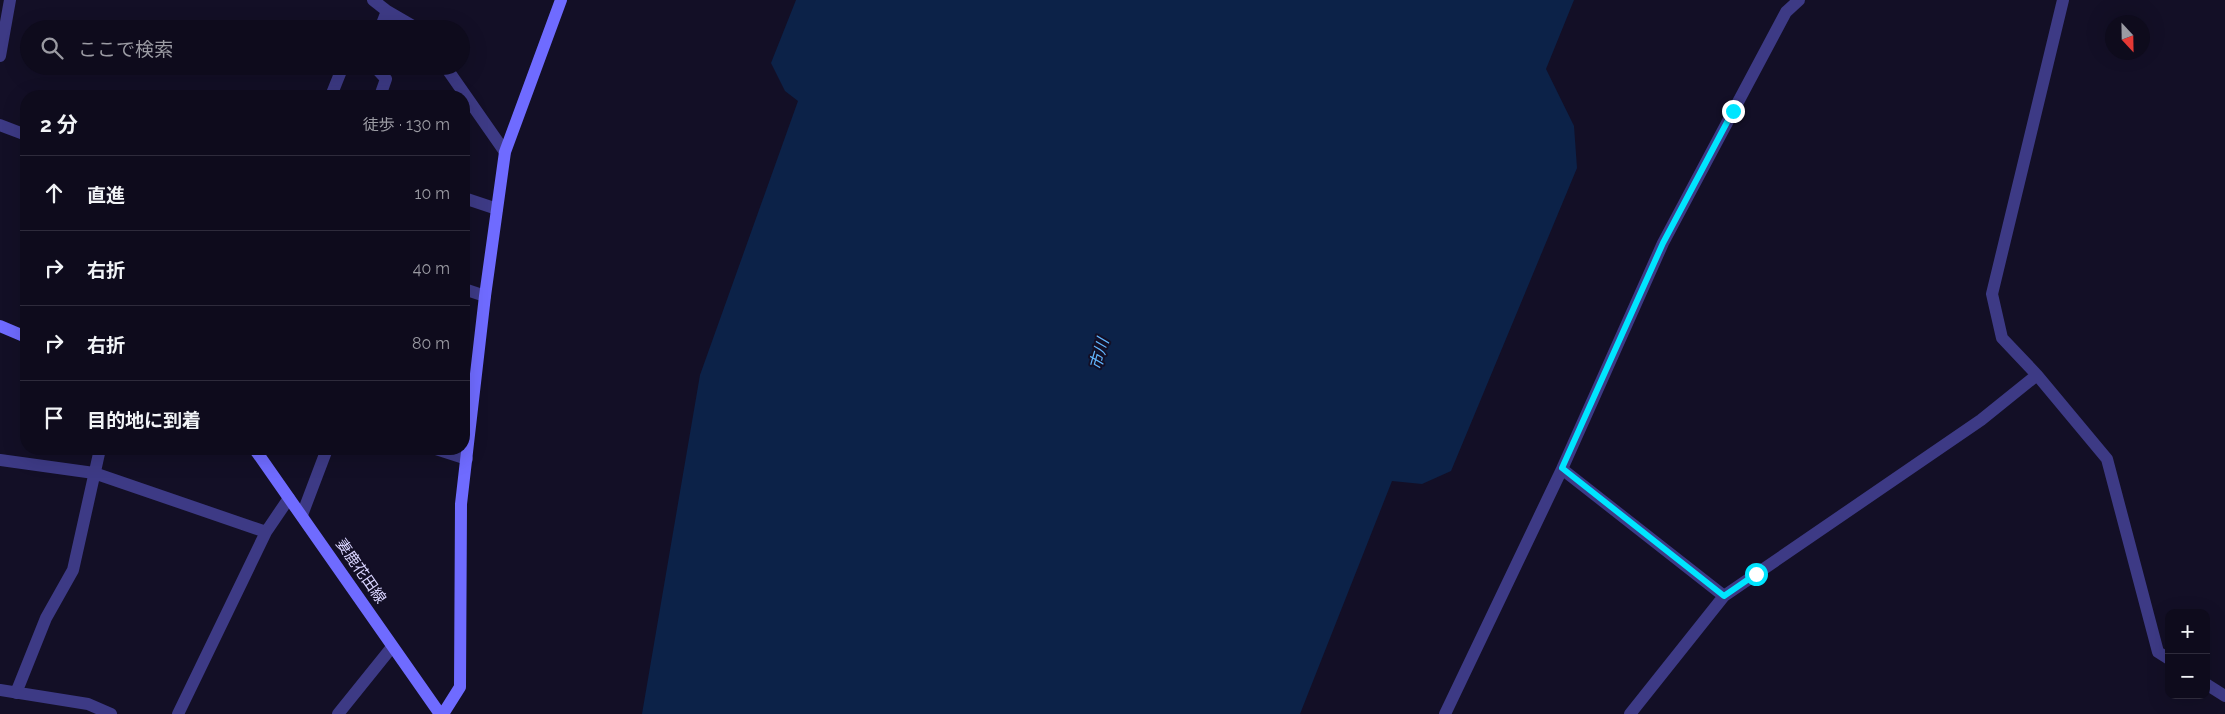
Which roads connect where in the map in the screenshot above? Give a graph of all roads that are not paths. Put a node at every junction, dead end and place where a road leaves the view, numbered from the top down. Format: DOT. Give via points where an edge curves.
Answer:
graph roads {
  1 [pos="10,0"];
  2 [pos="373,0"];
  3 [pos="561,0"];
  4 [pos="1799,0"];
  5 [pos="2063,0"];
  6 [pos="387,11"];
  7 [pos="384,20"];
  8 [pos="402,20"];
  9 [pos="0,56"];
  10 [pos="339,75"];
  11 [pos="382,75"];
  12 [pos="451,75"];
  13 [pos="333,90"];
  14 [pos="382,90"];
  15 [pos="462,90"];
  16 [pos="470,102"];
  17 [pos="0,125"];
  18 [pos="20,133"];
  19 [pos="505,152"];
  20 [pos="470,200"];
  21 [pos="497,209"];
  22 [pos="470,291"];
  23 [pos="485,296"];
  24 [pos="0,326"];
  25 [pos="20,334"];
  26 [pos="2037,375"];
  27 [pos="470,432"];
  28 [pos="98,455"];
  29 [pos="257,455"];
  30 [pos="324,455"];
  31 [pos="455,455"];
  32 [pos="467,455"];
  33 [pos="467,459"];
  34 [pos="0,460"];
  35 [pos="1562,468"];
  36 [pos="94,473"];
  37 [pos="289,498"];
  38 [pos="302,515"];
  39 [pos="266,532"];
  40 [pos="1724,596"];
  41 [pos="392,647"];
  42 [pos="2165,656"];
  43 [pos="2210,687"];
  44 [pos="0,690"];
  45 [pos="16,693"];
  46 [pos="2225,696"];
  47 [pos="111,714"];
  48 [pos="178,714"];
  49 [pos="338,714"];
  50 [pos="441,714"];
  51 [pos="1445,714"];
  52 [pos="1630,714"];
  1 -- 9 [label="street"];
  2 -- 6 [label="street"];
  3 -- 19 [label="street"];
  4 -- 35 [label="street" via="1786,12 1663,243"];
  5 -- 26 [label="street" via="1992,294 2002,338"];
  6 -- 7 [label="street"];
  6 -- 8 [label="street"];
  10 -- 13 [label="street"];
  11 -- 14 [label="street" via="386,79"];
  12 -- 15 [label="street"];
  16 -- 19 [label="street"];
  17 -- 18 [label="street"];
  19 -- 21 [label="street"];
  20 -- 21 [label="street"];
  21 -- 23 [label="street"];
  22 -- 23 [label="street"];
  23 -- 27 [label="street"];
  24 -- 25 [label="street"];
  26 -- 40 [label="street" via="1981,420"];
  26 -- 42 [label="street" via="2107,459 2158,652"];
  28 -- 36 [label="street"];
  29 -- 37 [label="street, 妻鹿花田線"];
  30 -- 38 [label="street"];
  31 -- 33 [label="street"];
  32 -- 33 [label="street"];
  33 -- 50 [label="street" via="461,504 460,687"];
  34 -- 36 [label="street"];
  35 -- 40 [label="street"];
  35 -- 51 [label="street"];
  36 -- 39 [label="street"];
  36 -- 45 [label="street" via="73,570 46,618"];
  37 -- 38 [label="street, 妻鹿花田線"];
  37 -- 39 [label="street"];
  38 -- 41 [label="street, 妻鹿花田線"];
  39 -- 48 [label="street"];
  40 -- 52 [label="street"];
  41 -- 49 [label="street"];
  41 -- 50 [label="street, 妻鹿花田線"];
  43 -- 46 [label="street"];
  44 -- 45 [label="street"];
  45 -- 47 [label="street" via="88,704"];
}
